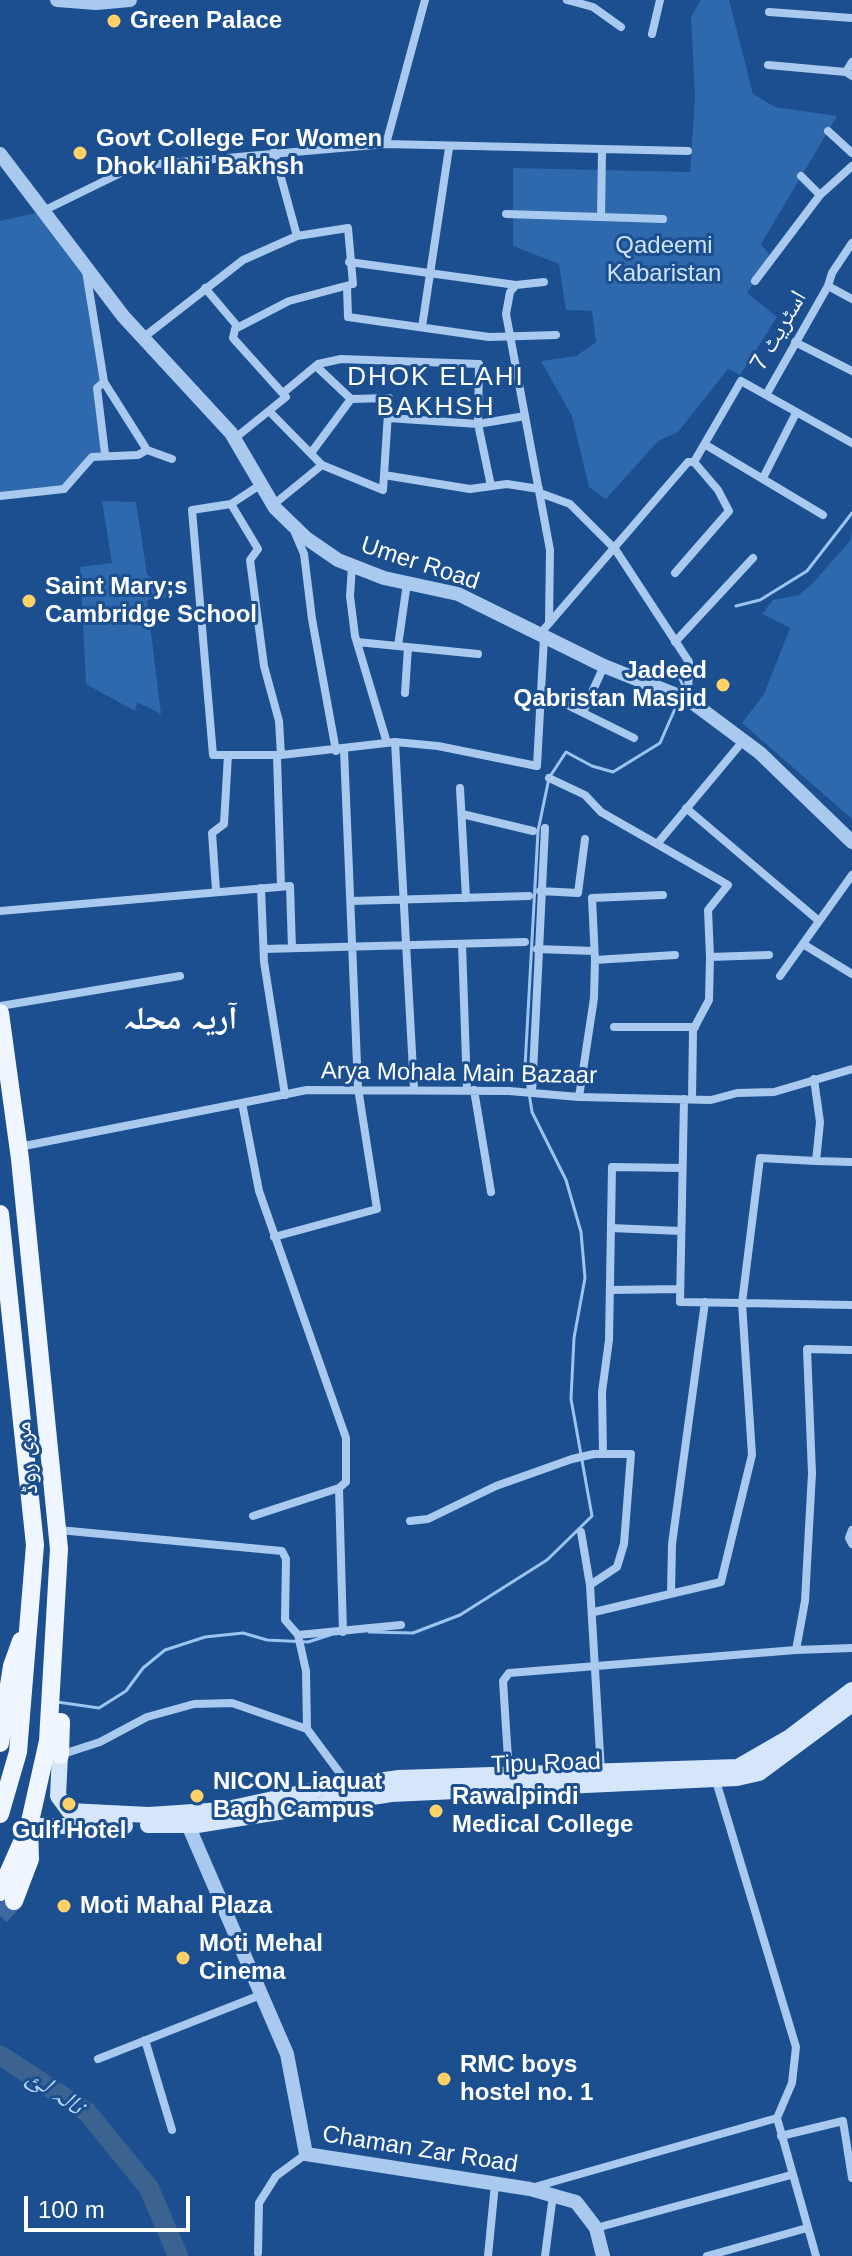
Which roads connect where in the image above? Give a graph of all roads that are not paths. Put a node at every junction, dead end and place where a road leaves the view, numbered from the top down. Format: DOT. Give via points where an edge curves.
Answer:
graph roads {
  1 [pos="57,0"];
  2 [pos="130,0"];
  3 [pos="425,0"];
  4 [pos="567,0"];
  5 [pos="658,0"];
  6 [pos="594,3"];
  7 [pos="769,12"];
  8 [pos="852,18"];
  9 [pos="621,27"];
  10 [pos="652,34"];
  11 [pos="852,62"];
  12 [pos="768,65"];
  13 [pos="849,74"];
  14 [pos="828,131"];
  15 [pos="386,144"];
  16 [pos="449,148"];
  17 [pos="602,150"];
  18 [pos="688,151"];
  19 [pos="274,152"];
  20 [pos="852,153"];
  21 [pos="0,154"];
  22 [pos="852,166"];
  23 [pos="801,176"];
  24 [pos="820,195"];
  25 [pos="41,212"];
  26 [pos="506,214"];
  27 [pos="601,217"];
  28 [pos="663,219"];
  29 [pos="297,236"];
  30 [pos="852,243"];
  31 [pos="349,262"];
  32 [pos="86,269"];
  33 [pos="429,273"];
  34 [pos="755,281"];
  35 [pos="544,282"];
  36 [pos="516,285"];
  37 [pos="347,286"];
  38 [pos="828,286"];
  39 [pos="205,288"];
  40 [pos="852,299"];
  41 [pos="238,327"];
  42 [pos="422,327"];
  43 [pos="556,335"];
  44 [pos="510,336"];
  45 [pos="144,337"];
  46 [pos="795,342"];
  47 [pos="316,366"];
  48 [pos="852,371"];
  49 [pos="104,382"];
  50 [pos="283,393"];
  51 [pos="766,395"];
  52 [pos="351,399"];
  53 [pos="269,411"];
  54 [pos="796,413"];
  55 [pos="525,416"];
  56 [pos="388,418"];
  57 [pos="478,424"];
  58 [pos="234,439"];
  59 [pos="852,443"];
  60 [pos="706,445"];
  61 [pos="147,450"];
  62 [pos="311,453"];
  63 [pos="105,454"];
  64 [pos="172,459"];
  65 [pos="694,462"];
  66 [pos="322,465"];
  67 [pos="384,475"];
  68 [pos="763,478"];
  69 [pos="260,485"];
  70 [pos="491,486"];
  71 [pos="540,491"];
  72 [pos="0,496"];
  73 [pos="231,504"];
  74 [pos="273,505"];
  75 [pos="823,515"];
  76 [pos="290,523"];
  77 [pos="615,549"];
  78 [pos="753,558"];
  79 [pos="352,566"];
  80 [pos="675,573"];
  81 [pos="407,583"];
  82 [pos="544,632"];
  83 [pos="357,642"];
  84 [pos="675,642"];
  85 [pos="403,646"];
  86 [pos="478,654"];
  87 [pos="604,666"];
  88 [pos="541,692"];
  89 [pos="405,693"];
  90 [pos="682,697"];
  91 [pos="583,712"];
  92 [pos="634,738"];
  93 [pos="743,741"];
  94 [pos="391,743"];
  95 [pos="340,750"];
  96 [pos="228,755"];
  97 [pos="279,756"];
  98 [pos="549,778"];
  99 [pos="460,788"];
  100 [pos="686,808"];
  101 [pos="462,814"];
  102 [pos="545,828"];
  103 [pos="533,831"];
  104 [pos="585,839"];
  105 [pos="852,842"];
  106 [pos="657,844"];
  107 [pos="852,875"];
  108 [pos="281,886"];
  109 [pos="261,888"];
  110 [pos="216,890"];
  111 [pos="540,891"];
  112 [pos="663,895"];
  113 [pos="529,896"];
  114 [pos="466,898"];
  115 [pos="402,900"];
  116 [pos="351,901"];
  117 [pos="0,911"];
  118 [pos="819,921"];
  119 [pos="525,942"];
  120 [pos="462,944"];
  121 [pos="803,944"];
  122 [pos="404,946"];
  123 [pos="353,947"];
  124 [pos="292,948"];
  125 [pos="264,949"];
  126 [pos="537,949"];
  127 [pos="675,955"];
  128 [pos="769,955"];
  129 [pos="594,956"];
  130 [pos="710,957"];
  131 [pos="852,974"];
  132 [pos="180,976"];
  133 [pos="780,976"];
  134 [pos="0,1006"];
  135 [pos="0,1013"];
  136 [pos="614,1027"];
  137 [pos="695,1027"];
  138 [pos="852,1069"];
  139 [pos="814,1079"];
  140 [pos="358,1088"];
  141 [pos="414,1089"];
  142 [pos="470,1090"];
  143 [pos="531,1093"];
  144 [pos="285,1095"];
  145 [pos="579,1097"];
  146 [pos="688,1099"];
  147 [pos="242,1103"];
  148 [pos="18,1148"];
  149 [pos="816,1161"];
  150 [pos="852,1162"];
  151 [pos="682,1168"];
  152 [pos="491,1192"];
  153 [pos="0,1214"];
  154 [pos="611,1228"];
  155 [pos="681,1231"];
  156 [pos="274,1237"];
  157 [pos="2,1244"];
  158 [pos="680,1289"];
  159 [pos="610,1290"];
  160 [pos="705,1302"];
  161 [pos="742,1303"];
  162 [pos="852,1305"];
  163 [pos="6,1315"];
  164 [pos="852,1350"];
  165 [pos="603,1454"];
  166 [pos="339,1488"];
  167 [pos="253,1516"];
  168 [pos="410,1521"];
  169 [pos="59,1530"];
  170 [pos="852,1530"];
  171 [pos="581,1532"];
  172 [pos="852,1544"];
  173 [pos="590,1585"];
  174 [pos="671,1594"];
  175 [pos="594,1612"];
  176 [pos="401,1625"];
  177 [pos="343,1632"];
  178 [pos="298,1635"];
  179 [pos="852,1648"];
  180 [pos="796,1650"];
  181 [pos="597,1669"];
  182 [pos="852,1690"];
  183 [pos="852,1704"];
  184 [pos="13,1710"];
  185 [pos="55,1720"];
  186 [pos="307,1729"];
  187 [pos="0,1743"];
  188 [pos="60,1755"];
  189 [pos="601,1771"];
  190 [pos="509,1774"];
  191 [pos="716,1781"];
  192 [pos="348,1785"];
  193 [pos="0,1814"];
  194 [pos="188,1825"];
  195 [pos="29,1826"];
  196 [pos="7,1896"];
  197 [pos="263,1994"];
  198 [pos="145,2040"];
  199 [pos="98,2059"];
  200 [pos="777,2118"];
  201 [pos="172,2130"];
  202 [pos="781,2136"];
  203 [pos="306,2154"];
  204 [pos="791,2175"];
  205 [pos="852,2178"];
  206 [pos="495,2184"];
  207 [pos="530,2189"];
  208 [pos="553,2195"];
  209 [pos="596,2228"];
  210 [pos="807,2228"];
  211 [pos="258,2253"];
  212 [pos="488,2256"];
  213 [pos="545,2256"];
  214 [pos="603,2256"];
  215 [pos="707,2256"];
  216 [pos="816,2256"];
  1 -- 2 [label="street"];
  3 -- 15 [label="street"];
  4 -- 6 [label="street"];
  5 -- 10 [label="street"];
  6 -- 9 [label="street"];
  7 -- 8 [label="street"];
  11 -- 13 [label="street"];
  12 -- 13 [label="street"];
  14 -- 20 [label="street"];
  15 -- 16 [label="street"];
  15 -- 19 [label="street"];
  16 -- 17 [label="street"];
  16 -- 33 [label="street"];
  17 -- 18 [label="street"];
  17 -- 27 [label="street"];
  19 -- 25 [label="street" via="135,166"];
  19 -- 29 [label="street"];
  21 -- 25 [label="street, Umer Road"];
  22 -- 24 [label="street"];
  23 -- 24 [label="street"];
  24 -- 34 [label="street"];
  25 -- 32 [label="street, Umer Road"];
  26 -- 27 [label="street"];
  27 -- 28 [label="street"];
  29 -- 31 [label="street" via="348,228"];
  29 -- 39 [label="street" via="243,260"];
  30 -- 38 [label="street, اسٹریٹ 7"];
  31 -- 33 [label="street"];
  31 -- 37 [label="street" via="353,284"];
  32 -- 45 [label="street, Umer Road"];
  32 -- 49 [label="street"];
  33 -- 36 [label="street"];
  33 -- 42 [label="street"];
  35 -- 36 [label="street"];
  36 -- 44 [label="street" via="506,314"];
  37 -- 41 [label="street" via="289,301"];
  37 -- 42 [label="street" via="348,317"];
  38 -- 40 [label="street"];
  38 -- 46 [label="street, اسٹریٹ 7"];
  39 -- 41 [label="street"];
  39 -- 45 [label="street"];
  41 -- 50 [label="street" via="233,338"];
  42 -- 44 [label="street"];
  43 -- 44 [label="street"];
  44 -- 55 [label="street"];
  45 -- 58 [label="street, Umer Road"];
  46 -- 48 [label="street"];
  46 -- 51 [label="street, اسٹریٹ 7"];
  47 -- 50 [label="street"];
  47 -- 52 [label="street"];
  47 -- 57 [label="street" via="341,359 479,364"];
  49 -- 61 [label="street"];
  49 -- 63 [label="street" via="97,388"];
  50 -- 53 [label="street" via="286,397"];
  51 -- 54 [label="street, اسٹریٹ 7"];
  51 -- 60 [label="street" via="741,381"];
  52 -- 56 [label="street" via="389,398"];
  52 -- 62 [label="street"];
  53 -- 58 [label="street"];
  53 -- 62 [label="street"];
  54 -- 59 [label="street, اسٹریٹ 7"];
  54 -- 68 [label="street"];
  55 -- 57 [label="street"];
  55 -- 71 [label="street"];
  56 -- 57 [label="street"];
  56 -- 67 [label="street"];
  57 -- 70 [label="street"];
  58 -- 69 [label="street, Umer Road"];
  60 -- 65 [label="street"];
  60 -- 68 [label="street"];
  61 -- 63 [label="street" via="138,455"];
  61 -- 64 [label="street"];
  62 -- 66 [label="street"];
  63 -- 72 [label="street" via="92,457 64,489"];
  65 -- 77 [label="street" via="688,462"];
  65 -- 80 [label="street" via="729,511"];
  66 -- 67 [label="street" via="383,490"];
  66 -- 74 [label="street"];
  67 -- 70 [label="street" via="470,489"];
  68 -- 75 [label="street"];
  69 -- 73 [label="street"];
  69 -- 74 [label="street, Umer Road"];
  70 -- 71 [label="street"];
  71 -- 77 [label="street" via="570,504"];
  71 -- 82 [label="street" via="550,550"];
  73 -- 96 [label="street" via="192,510 211,751"];
  73 -- 97 [label="street" via="258,549 250,560 264,666 279,721"];
  74 -- 76 [label="street, Umer Road"];
  76 -- 79 [label="street, Umer Road"];
  76 -- 95 [label="street" via="304,554"];
  77 -- 82 [label="street"];
  77 -- 84 [label="street"];
  78 -- 84 [label="street"];
  79 -- 81 [label="street, Umer Road"];
  79 -- 83 [label="street"];
  81 -- 82 [label="street, Umer Road" via="458,594"];
  81 -- 85 [label="street"];
  82 -- 87 [label="street, Umer Road"];
  82 -- 88 [label="street"];
  83 -- 85 [label="street"];
  83 -- 94 [label="street"];
  84 -- 90 [label="street" via="689,662"];
  85 -- 86 [label="street"];
  85 -- 89 [label="street"];
  87 -- 90 [label="street, Umer Road"];
  87 -- 91 [label="street"];
  88 -- 91 [label="street"];
  88 -- 94 [label="street" via="537,766 438,746"];
  90 -- 93 [label="street, Umer Road"];
  91 -- 92 [label="street"];
  93 -- 100 [label="street"];
  93 -- 105 [label="street, Umer Road"];
  94 -- 95 [label="street"];
  94 -- 115 [label="street"];
  95 -- 97 [label="street"];
  95 -- 116 [label="street"];
  96 -- 97 [label="street"];
  96 -- 110 [label="street" via="224,824 212,833"];
  97 -- 108 [label="street"];
  98 -- 106 [label="street" via="585,795 601,812"];
  99 -- 101 [label="street"];
  100 -- 106 [label="street"];
  100 -- 118 [label="street"];
  101 -- 103 [label="street"];
  101 -- 114 [label="street"];
  102 -- 111 [label="street"];
  104 -- 111 [label="street" via="578,893"];
  106 -- 130 [label="street" via="728,885 708,910"];
  107 -- 118 [label="street"];
  108 -- 109 [label="street"];
  108 -- 124 [label="street" via="290,886"];
  109 -- 110 [label="street"];
  109 -- 125 [label="street"];
  110 -- 117 [label="street"];
  111 -- 126 [label="street"];
  112 -- 129 [label="street" via="592,898"];
  113 -- 114 [label="street"];
  114 -- 115 [label="street"];
  115 -- 116 [label="street"];
  115 -- 122 [label="street"];
  116 -- 123 [label="street"];
  118 -- 121 [label="street"];
  119 -- 120 [label="street"];
  120 -- 122 [label="street"];
  120 -- 142 [label="street"];
  121 -- 131 [label="street"];
  121 -- 133 [label="street"];
  122 -- 123 [label="street"];
  122 -- 141 [label="street"];
  123 -- 124 [label="street"];
  123 -- 140 [label="street"];
  124 -- 125 [label="street"];
  125 -- 144 [label="street"];
  126 -- 129 [label="street"];
  126 -- 143 [label="street"];
  127 -- 129 [label="street"];
  128 -- 130 [label="street"];
  129 -- 145 [label="street" via="594,998"];
  130 -- 137 [label="street" via="709,1000"];
  132 -- 134 [label="street"];
  135 -- 148 [label="main road, مری روڈ"];
  136 -- 137 [label="street"];
  137 -- 146 [label="street"];
  138 -- 139 [label="street, Arya Mohala Main Bazaar"];
  139 -- 146 [label="street, Arya Mohala Main Bazaar" via="774,1092"];
  139 -- 149 [label="street" via="820,1122"];
  140 -- 141 [label="street, Arya Mohala Main Bazaar"];
  140 -- 144 [label="street, Arya Mohala Main Bazaar"];
  140 -- 156 [label="street" via="377,1209"];
  141 -- 142 [label="street, Arya Mohala Main Bazaar"];
  142 -- 143 [label="street, Arya Mohala Main Bazaar"];
  142 -- 152 [label="street"];
  143 -- 145 [label="street, Arya Mohala Main Bazaar"];
  144 -- 147 [label="street, Arya Mohala Main Bazaar"];
  145 -- 146 [label="street, Arya Mohala Main Bazaar"];
  146 -- 151 [label="street"];
  147 -- 148 [label="street, Arya Mohala Main Bazaar"];
  147 -- 156 [label="street"];
  148 -- 169 [label="main road, مری روڈ"];
  149 -- 150 [label="street"];
  149 -- 161 [label="street" via="760,1158"];
  151 -- 154 [label="street" via="612,1167"];
  151 -- 155 [label="street"];
  153 -- 157 [label="main road, مری روڈ"];
  154 -- 155 [label="street"];
  154 -- 159 [label="street"];
  155 -- 158 [label="street"];
  156 -- 166 [label="street" via="346,1438 346,1482"];
  157 -- 163 [label="main road, مری روڈ"];
  158 -- 159 [label="street"];
  158 -- 160 [label="street" via="680,1302"];
  159 -- 165 [label="street"];
  160 -- 161 [label="street"];
  160 -- 174 [label="street" via="671,1552"];
  161 -- 162 [label="street"];
  161 -- 174 [label="street" via="752,1455 723,1576 716,1584"];
  163 -- 184 [label="main road, مری روڈ" via="35,1545 31,1612"];
  164 -- 180 [label="street" via="807,1349 812,1473 805,1601"];
  165 -- 168 [label="street" via="572,1459 496,1486 428,1519"];
  165 -- 173 [label="street" via="631,1454 628,1515 617,1567"];
  166 -- 167 [label="street"];
  166 -- 177 [label="street"];
  169 -- 178 [label="street" via="282,1551 285,1620"];
  169 -- 185 [label="main road, مری روڈ"];
  170 -- 172 [label="street"];
  171 -- 173 [label="street"];
  173 -- 175 [label="street"];
  174 -- 175 [label="street"];
  175 -- 181 [label="street"];
  176 -- 177 [label="street"];
  177 -- 178 [label="street"];
  178 -- 186 [label="street"];
  179 -- 180 [label="street"];
  180 -- 181 [label="street"];
  181 -- 189 [label="street"];
  181 -- 190 [label="street" via="504,1676"];
  182 -- 189 [label="main road" via="790,1737 738,1767"];
  183 -- 191 [label="main road, Tipu Road" via="759,1773"];
  184 -- 187 [label="main road"];
  184 -- 193 [label="main road, مری روڈ" via="18,1752"];
  185 -- 188 [label="main road"];
  185 -- 195 [label="main road, مری روڈ"];
  186 -- 188 [label="street" via="232,1703 194,1704 147,1717 100,1742"];
  186 -- 192 [label="street"];
  188 -- 192 [label="main road" via="58,1796 64,1808 81,1813 223,1810"];
  189 -- 190 [label="main road"];
  190 -- 192 [label="main road"];
  191 -- 194 [label="main road, Tipu Road" via="391,1794"];
  191 -- 200 [label="street" via="796,2047 792,2083"];
  194 -- 195 [label="main road, Tipu Road"];
  194 -- 197 [label="street, Chaman Zar Road"];
  195 -- 196 [label="main road, مری روڈ"];
  197 -- 198 [label="street"];
  197 -- 203 [label="street, Chaman Zar Road" via="287,2054"];
  198 -- 199 [label="street"];
  198 -- 201 [label="street"];
  200 -- 202 [label="street"];
  200 -- 207 [label="street"];
  202 -- 204 [label="street"];
  202 -- 205 [label="street" via="843,2121"];
  203 -- 206 [label="street, Chaman Zar Road"];
  203 -- 211 [label="street" via="276,2176 259,2203"];
  204 -- 209 [label="street"];
  204 -- 210 [label="street"];
  206 -- 207 [label="street, Chaman Zar Road"];
  206 -- 212 [label="street"];
  207 -- 208 [label="street, Chaman Zar Road"];
  208 -- 209 [label="street, Chaman Zar Road" via="576,2202"];
  208 -- 213 [label="street"];
  209 -- 214 [label="street, Chaman Zar Road"];
  210 -- 215 [label="street"];
  210 -- 216 [label="street"];
}
